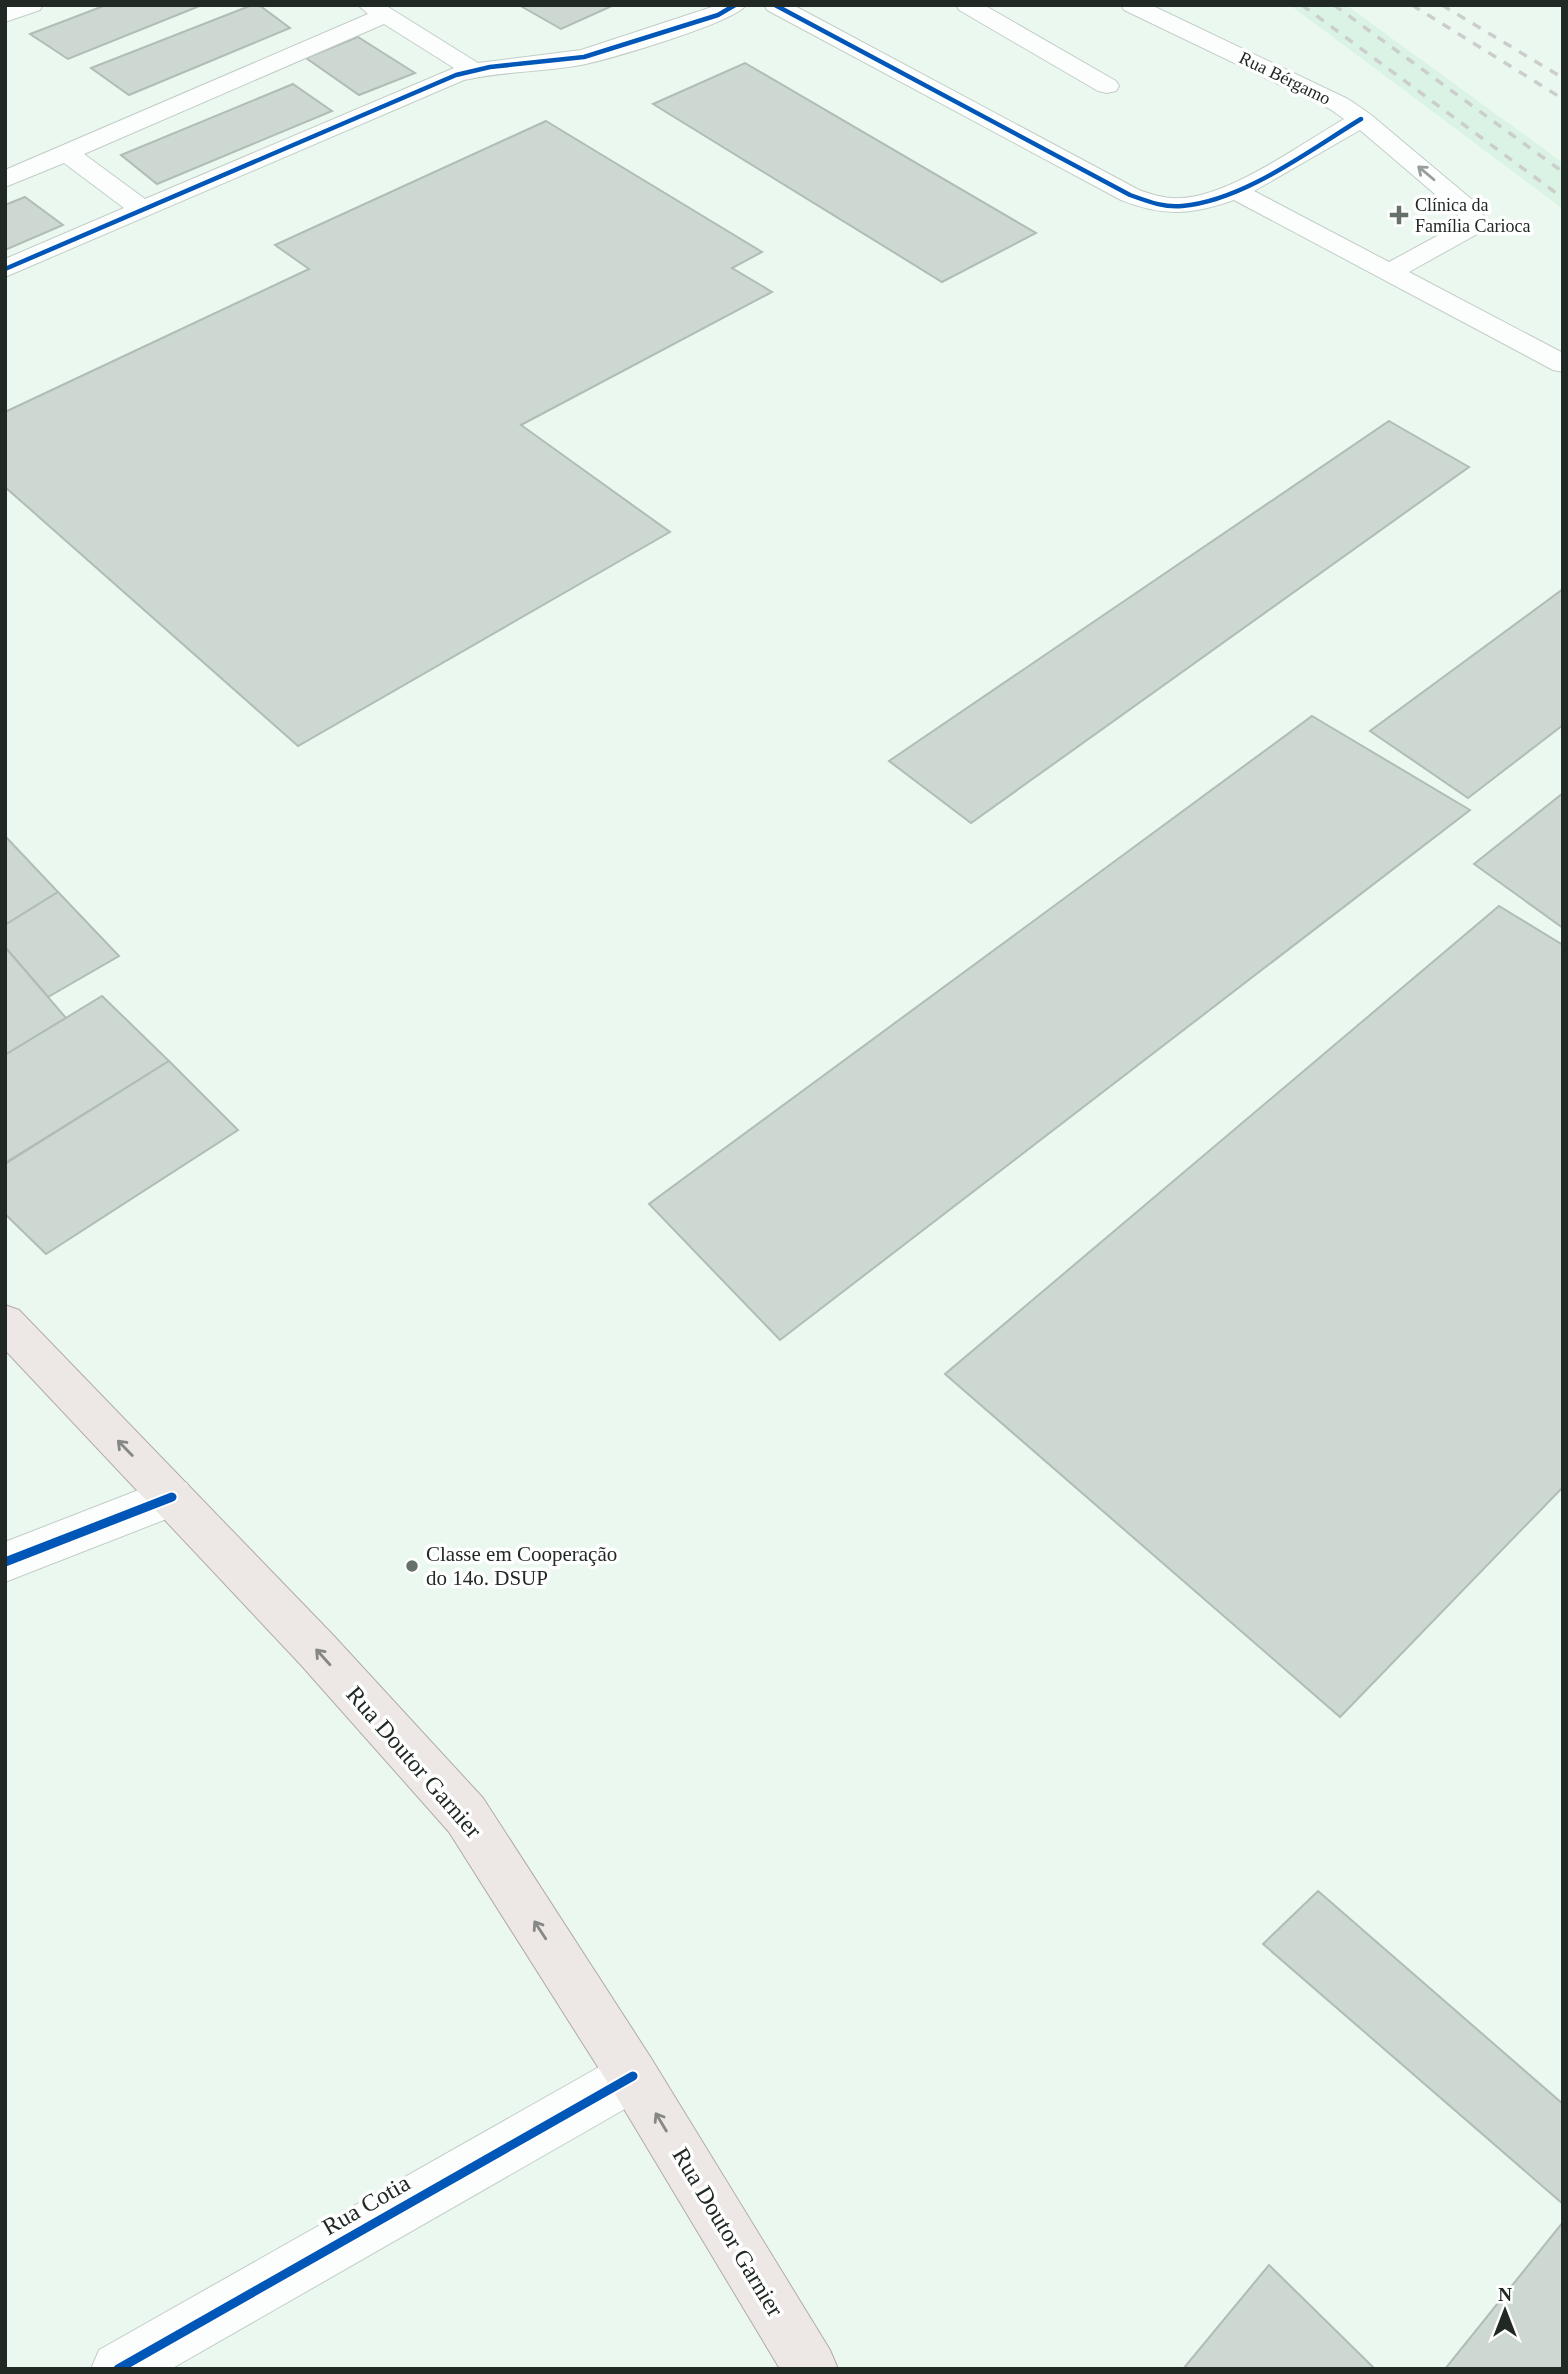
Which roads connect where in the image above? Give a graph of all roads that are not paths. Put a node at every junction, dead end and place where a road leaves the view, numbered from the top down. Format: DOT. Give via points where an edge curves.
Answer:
graph roads {
  1 [pos="32,5"];
  2 [pos="735,5"];
  3 [pos="775,5"];
  4 [pos="967,5"];
  5 [pos="1132,5"];
  6 [pos="377,10"];
  7 [pos="5,15"];
  8 [pos="473,70"];
  9 [pos="1107,86"];
  10 [pos="1361,119"];
  11 [pos="67,153"];
  12 [pos="5,179"];
  13 [pos="1235,191"];
  14 [pos="143,210"];
  15 [pos="5,269"];
  16 [pos="1390,272"];
  17 [pos="1563,364"];
  18 [pos="5,1322"];
  19 [pos="172,1497"];
  20 [pos="5,1562"];
  21 [pos="633,2076"];
  22 [pos="118,2369"];
  23 [pos="811,2369"];
  1 -- 7 [label="street"];
  2 -- 8 [label="street" via="718,15 594,55"];
  3 -- 13 [label="street" via="1130,195 1161,205 1184,206"];
  4 -- 9 [label="street"];
  5 -- 10 [label="street, Rua Bérgamo" via="1304,85"];
  6 -- 8 [label="street"];
  6 -- 11 [label="street"];
  8 -- 14 [label="street"];
  10 -- 13 [label="street"];
  16 -- 10 [label="street, Rua Bérgamo, one-way" via="1470,228 1473,220 1459,200"];
  11 -- 12 [label="street"];
  11 -- 14 [label="street"];
  13 -- 16 [label="street"];
  14 -- 15 [label="street"];
  16 -- 17 [label="street"];
  19 -- 18 [label="main road, Rua Doutor Garnier, one-way"];
  19 -- 20 [label="street"];
  21 -- 19 [label="main road, Rua Doutor Garnier, one-way" via="466,1815"];
  21 -- 22 [label="street, Rua Cotia"];
  23 -- 21 [label="main road, Rua Doutor Garnier, one-way"];
}
